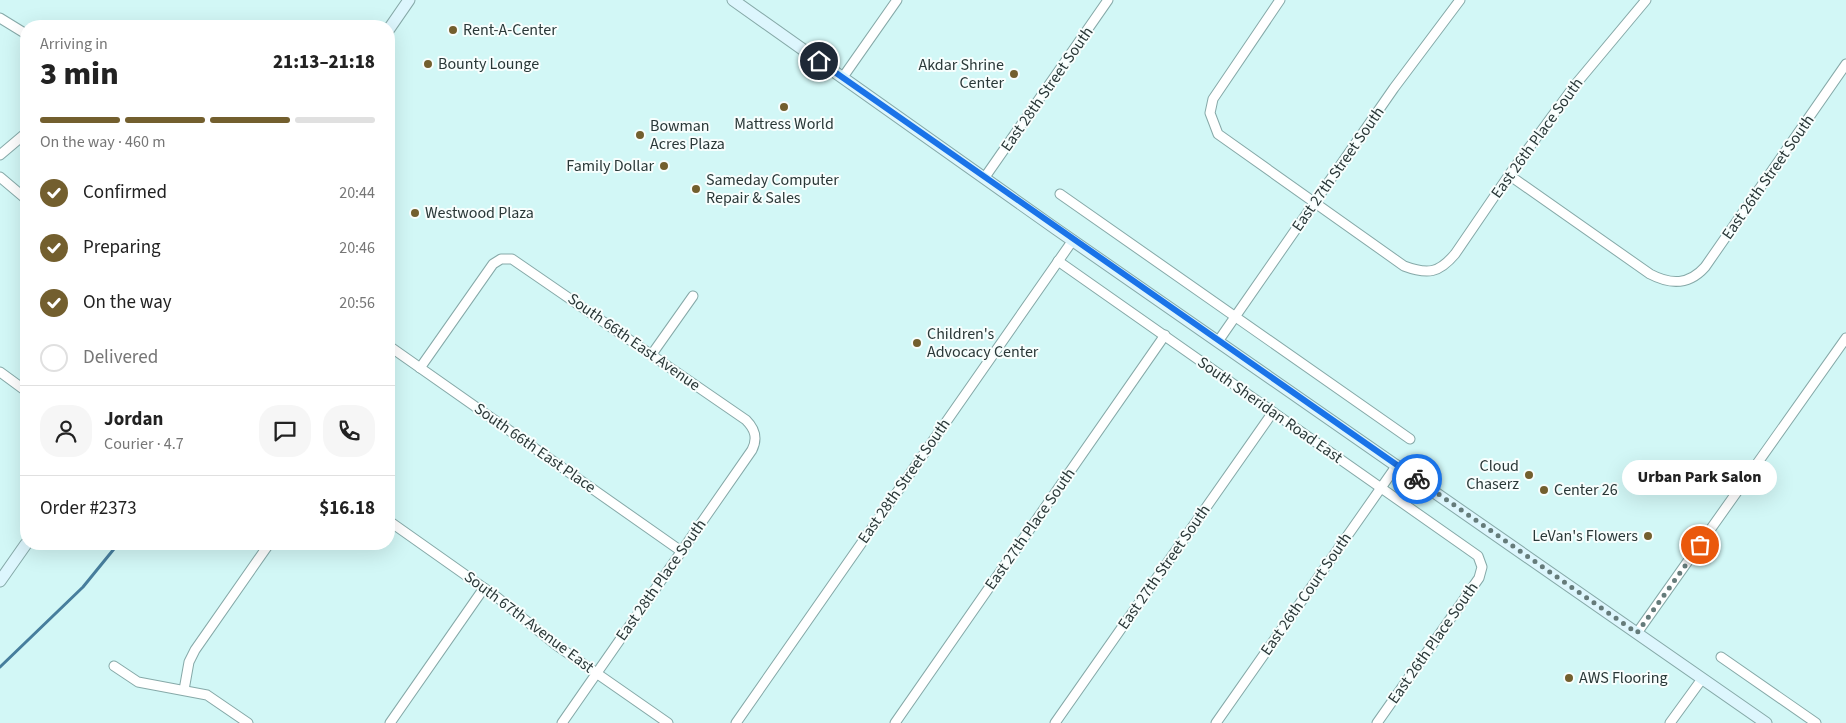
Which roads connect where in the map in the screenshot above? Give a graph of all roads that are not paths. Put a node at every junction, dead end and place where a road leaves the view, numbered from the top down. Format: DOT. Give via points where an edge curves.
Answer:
graph roads {
  1 [pos="409,0"];
  2 [pos="733,0"];
  3 [pos="897,0"];
  4 [pos="1108,0"];
  5 [pos="1280,0"];
  6 [pos="1460,0"];
  7 [pos="1646,0"];
  8 [pos="0,18"];
  9 [pos="395,20"];
  10 [pos="20,30"];
  11 [pos="1846,64"];
  12 [pos="843,77"];
  13 [pos="20,138"];
  14 [pos="0,155"];
  15 [pos="1509,174"];
  16 [pos="0,177"];
  17 [pos="985,177"];
  18 [pos="20,194"];
  19 [pos="1060,194"];
  20 [pos="1314,204"];
  21 [pos="1073,240"];
  22 [pos="1058,261"];
  23 [pos="693,296"];
  24 [pos="1235,317"];
  25 [pos="1165,336"];
  26 [pos="1846,338"];
  27 [pos="1219,340"];
  28 [pos="395,350"];
  29 [pos="652,354"];
  30 [pos="420,368"];
  31 [pos="0,372"];
  32 [pos="20,387"];
  33 [pos="1273,412"];
  34 [pos="756,436"];
  35 [pos="1410,439"];
  36 [pos="1396,465"];
  37 [pos="1380,488"];
  38 [pos="395,525"];
  39 [pos="20,550"];
  40 [pos="265,550"];
  41 [pos="682,551"];
  42 [pos="1481,561"];
  43 [pos="4,568"];
  44 [pos="0,581"];
  45 [pos="484,588"];
  46 [pos="1637,633"];
  47 [pos="1721,657"];
  48 [pos="114,666"];
  49 [pos="596,673"];
  50 [pos="1702,679"];
  51 [pos="184,690"];
  52 [pos="248,723"];
  53 [pos="390,723"];
  54 [pos="562,723"];
  55 [pos="668,723"];
  56 [pos="736,723"];
  57 [pos="895,723"];
  58 [pos="1055,723"];
  59 [pos="1216,723"];
  60 [pos="1377,723"];
  61 [pos="1670,723"];
  62 [pos="1766,723"];
  63 [pos="1816,723"];
  1 -- 9 [label="main road"];
  2 -- 12 [label="main road, South Sheridan Road East"];
  3 -- 12 [label="street"];
  4 -- 17 [label="street, East 28th Street South"];
  5 -- 20 [label="street" via="1216,92 1211,106 1212,120 1218,134 1228,143"];
  6 -- 20 [label="street, East 27th Street South"];
  7 -- 15 [label="street, East 26th Place South" via="1574,85"];
  8 -- 10 [label="street"];
  11 -- 15 [label="street, East 26th Street South" via="1706,267 1683,282 1671,282 1650,274"];
  12 -- 17 [label="main road, South Sheridan Road East"];
  13 -- 14 [label="street"];
  15 -- 20 [label="street, East 26th Place South" via="1456,254 1447,263 1428,272 1404,266"];
  16 -- 18 [label="street"];
  17 -- 21 [label="main road, South Sheridan Road East"];
  19 -- 24 [label="street"];
  20 -- 24 [label="street, East 27th Street South"];
  21 -- 22 [label="street, East 28th Street South"];
  21 -- 27 [label="main road, South Sheridan Road East"];
  22 -- 25 [label="street, South Sheridan Road East"];
  22 -- 56 [label="street, East 28th Street South"];
  23 -- 29 [label="street"];
  24 -- 27 [label="street, East 27th Street South"];
  24 -- 35 [label="street"];
  25 -- 33 [label="street, South Sheridan Road East"];
  25 -- 57 [label="street, East 27th Place South"];
  26 -- 46 [label="street"];
  27 -- 36 [label="main road, South Sheridan Road East"];
  28 -- 30 [label="street, South 66th East Place"];
  29 -- 30 [label="street, South 66th East Avenue" via="520,262 506,258 489,269"];
  29 -- 34 [label="street, South 66th East Avenue" via="746,420"];
  30 -- 41 [label="street, South 66th East Place"];
  31 -- 32 [label="street"];
  33 -- 37 [label="street, South Sheridan Road East"];
  33 -- 58 [label="street, East 27th Street South"];
  34 -- 41 [label="street, East 28th Place South" via="752,450"];
  36 -- 37 [label="street, East 26th Court South"];
  36 -- 46 [label="main road, South Sheridan Road East"];
  37 -- 42 [label="street, South Sheridan Road East" via="1474,552"];
  37 -- 59 [label="street, East 26th Court South"];
  38 -- 45 [label="street, South 67th Avenue East"];
  39 -- 43 [label="main road"];
  40 -- 51 [label="street" via="195,650 189,662"];
  41 -- 49 [label="street, East 28th Place South"];
  42 -- 60 [label="street, East 26th Place South" via="1479,578"];
  43 -- 44 [label="main road"];
  45 -- 49 [label="street, South 67th Avenue East"];
  45 -- 53 [label="street"];
  46 -- 50 [label="main road, South Sheridan Road East"];
  47 -- 63 [label="street"];
  48 -- 51 [label="street" via="138,682"];
  49 -- 54 [label="street, East 28th Place South"];
  49 -- 55 [label="street, South 67th Avenue East"];
  50 -- 61 [label="street"];
  50 -- 62 [label="main road, South Sheridan Road East"];
  51 -- 52 [label="street" via="207,695"];
}
